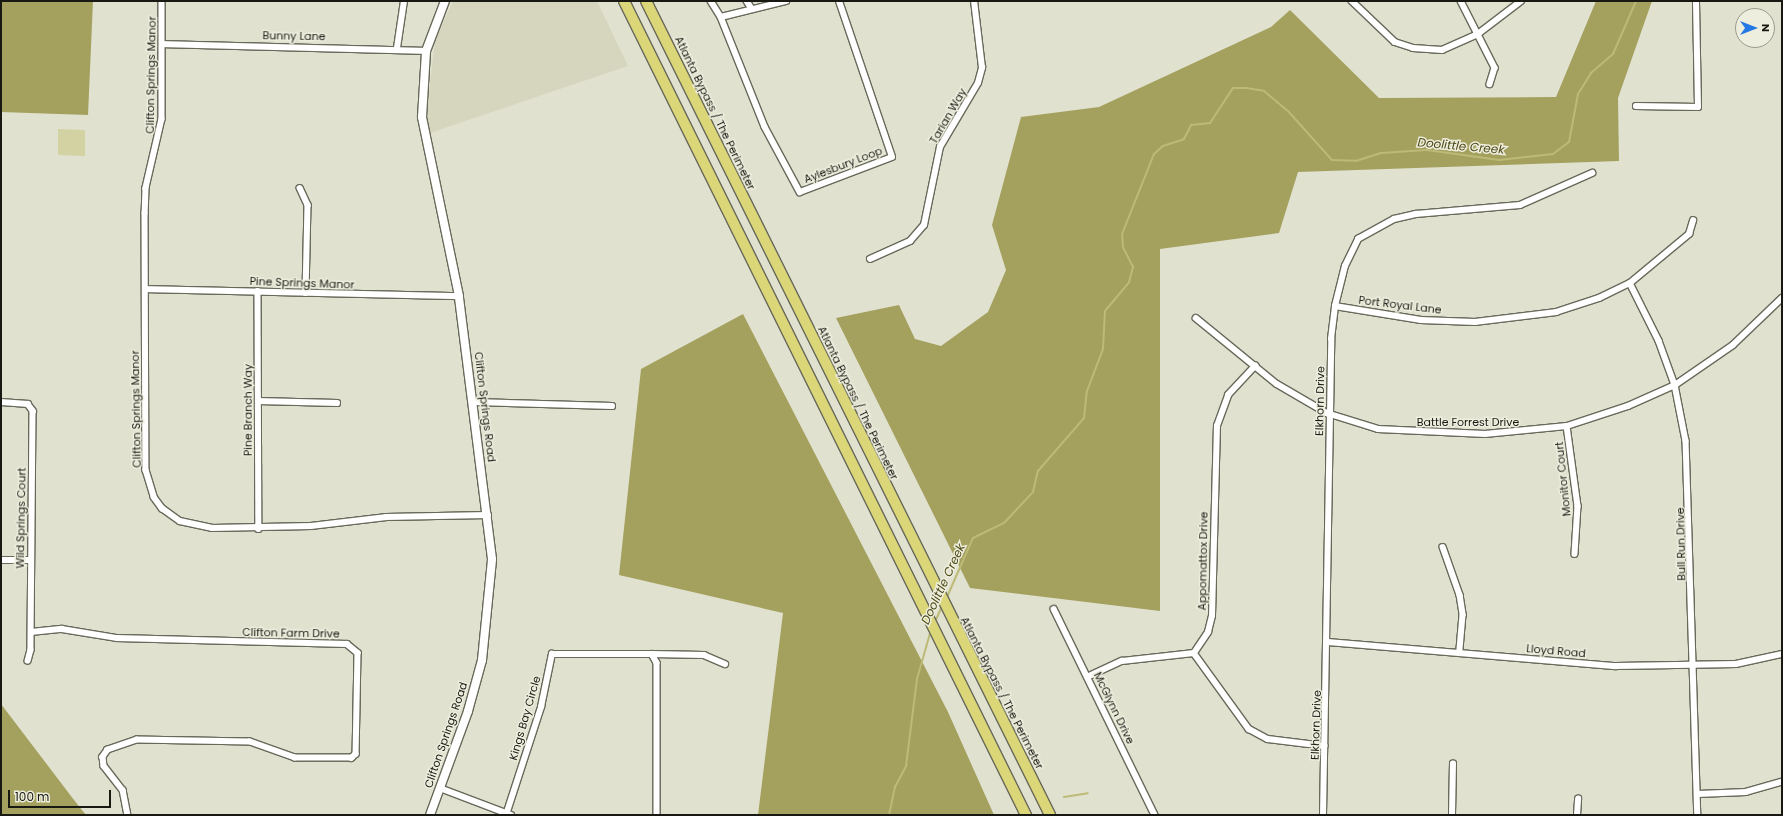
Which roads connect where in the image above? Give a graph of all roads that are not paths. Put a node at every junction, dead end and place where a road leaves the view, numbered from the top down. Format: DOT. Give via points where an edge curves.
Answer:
graph roads {
  1 [pos="162,1"];
  2 [pos="404,1"];
  3 [pos="445,1"];
  4 [pos="624,1"];
  5 [pos="646,1"];
  6 [pos="711,1"];
  7 [pos="747,1"];
  8 [pos="786,1"];
  9 [pos="839,1"];
  10 [pos="974,1"];
  11 [pos="1352,1"];
  12 [pos="1461,1"];
  13 [pos="1521,1"];
  14 [pos="1696,1"];
  15 [pos="752,9"];
  16 [pos="721,17"];
  17 [pos="1478,34"];
  18 [pos="162,44"];
  19 [pos="397,48"];
  20 [pos="426,51"];
  21 [pos="1490,84"];
  22 [pos="1636,106"];
  23 [pos="1592,173"];
  24 [pos="300,188"];
  25 [pos="1694,220"];
  26 [pos="870,258"];
  27 [pos="1630,283"];
  28 [pos="145,289"];
  29 [pos="258,291"];
  30 [pos="306,293"];
  31 [pos="459,296"];
  32 [pos="1782,298"];
  33 [pos="1334,306"];
  34 [pos="1196,318"];
  35 [pos="1256,366"];
  36 [pos="1675,385"];
  37 [pos="258,401"];
  38 [pos="1,402"];
  39 [pos="474,402"];
  40 [pos="337,403"];
  41 [pos="612,406"];
  42 [pos="1330,413"];
  43 [pos="1567,426"];
  44 [pos="488,515"];
  45 [pos="259,529"];
  46 [pos="1443,547"];
  47 [pos="1575,554"];
  48 [pos="1,560"];
  49 [pos="30,560"];
  50 [pos="1054,609"];
  51 [pos="31,632"];
  52 [pos="1328,642"];
  53 [pos="1460,651"];
  54 [pos="1194,653"];
  55 [pos="652,654"];
  56 [pos="1782,654"];
  57 [pos="28,661"];
  58 [pos="724,664"];
  59 [pos="1695,666"];
  60 [pos="1087,677"];
  61 [pos="1325,746"];
  62 [pos="1453,764"];
  63 [pos="1782,782"];
  64 [pos="440,788"];
  65 [pos="1698,794"];
  66 [pos="1578,799"];
  67 [pos="508,814"];
  68 [pos="128,815"];
  69 [pos="430,815"];
  70 [pos="657,815"];
  71 [pos="1026,815"];
  72 [pos="1050,815"];
  73 [pos="1155,815"];
  74 [pos="1324,815"];
  75 [pos="1452,815"];
  76 [pos="1577,815"];
  77 [pos="1698,815"];
  1 -- 18 [label="street, Clifton Springs Manor"];
  2 -- 19 [label="street"];
  3 -- 20 [label="street, Clifton Springs Road"];
  4 -- 71 [label="highway"];
  5 -- 72 [label="highway, Atlanta Bypass / The Perimeter"];
  6 -- 16 [label="street, Aylesbury Loop"];
  7 -- 15 [label="street"];
  8 -- 15 [label="street"];
  9 -- 16 [label="street, Aylesbury Loop" via="892,157 800,192 765,127"];
  10 -- 26 [label="street, Tarian Way" via="982,68 978,83 940,147 924,224 910,241"];
  11 -- 17 [label="street" via="1395,42 1413,48 1442,50"];
  12 -- 17 [label="street"];
  13 -- 17 [label="street"];
  14 -- 22 [label="street" via="1698,107"];
  15 -- 16 [label="street"];
  17 -- 21 [label="street" via="1495,68"];
  18 -- 19 [label="street, Bunny Lane"];
  18 -- 28 [label="street, Clifton Springs Manor" via="162,119 145,201"];
  19 -- 20 [label="street, Bunny Lane"];
  20 -- 31 [label="street, Clifton Springs Road" via="422,117"];
  23 -- 33 [label="street, Elkhorn Drive" via="1520,205 1416,214 1374,228 1358,239 1346,266"];
  24 -- 30 [label="street" via="308,205"];
  25 -- 27 [label="street, Port Royal Lane" via="1689,234"];
  27 -- 33 [label="street, Port Royal Lane" via="1599,298 1556,312 1475,322 1421,320"];
  27 -- 36 [label="street, Bull Run Drive" via="1659,341"];
  28 -- 29 [label="street, Pine Springs Manor"];
  28 -- 45 [label="street, Clifton Springs Manor" via="146,470 154,497 170,515 188,524"];
  29 -- 30 [label="street, Pine Springs Manor"];
  29 -- 37 [label="street, Pine Branch Way"];
  30 -- 31 [label="street, Pine Springs Manor"];
  31 -- 39 [label="street, Clifton Springs Road"];
  32 -- 36 [label="street, Battle Forrest Drive" via="1733,345"];
  33 -- 42 [label="street, Elkhorn Drive"];
  34 -- 35 [label="street, Battle Forrest Drive"];
  35 -- 42 [label="street, Battle Forrest Drive" via="1277,384"];
  35 -- 54 [label="street, Appomattox Drive" via="1228,395 1217,426 1212,616 1208,632"];
  36 -- 43 [label="street, Battle Forrest Drive" via="1628,406"];
  36 -- 59 [label="street, Bull Run Drive" via="1686,441 1690,486"];
  37 -- 40 [label="street"];
  37 -- 45 [label="street, Pine Branch Way"];
  38 -- 49 [label="street, Wild Springs Court" via="28,404 33,411"];
  39 -- 41 [label="street"];
  39 -- 44 [label="street, Clifton Springs Road"];
  42 -- 43 [label="street, Battle Forrest Drive" via="1378,430 1412,433 1492,434"];
  42 -- 52 [label="street, Elkhorn Drive"];
  43 -- 47 [label="street, Monitor Court" via="1578,506"];
  44 -- 45 [label="street, Clifton Springs Manor" via="386,517"];
  44 -- 64 [label="street, Clifton Springs Road" via="492,559 482,660"];
  46 -- 53 [label="street" via="1460,595 1463,615"];
  48 -- 49 [label="street"];
  49 -- 51 [label="street, Wild Springs Court"];
  50 -- 60 [label="street, McGlynn Drive"];
  51 -- 57 [label="street, Wild Springs Court"];
  51 -- 68 [label="street, Clifton Farm Drive" via="62,629 117,638 347,644 358,653 356,754 352,758 295,758 250,742 137,740 108,750 103,757 104,766 123,790"];
  52 -- 53 [label="street, Lloyd Road"];
  52 -- 61 [label="street, Elkhorn Drive"];
  53 -- 59 [label="street, Lloyd Road" via="1616,666"];
  54 -- 60 [label="street" via="1122,661"];
  54 -- 61 [label="street" via="1249,729 1268,739"];
  55 -- 58 [label="street, Kings Bay Circle" via="704,655"];
  55 -- 67 [label="street, Kings Bay Circle" via="552,654 541,707"];
  55 -- 70 [label="street" via="657,663"];
  56 -- 59 [label="street, Lloyd Road" via="1736,664"];
  59 -- 65 [label="street, Bull Run Drive"];
  60 -- 73 [label="street, McGlynn Drive"];
  61 -- 74 [label="street, Elkhorn Drive"];
  62 -- 75 [label="street"];
  63 -- 65 [label="street" via="1746,792"];
  64 -- 67 [label="street"];
  64 -- 69 [label="street, Clifton Springs Road"];
  65 -- 77 [label="street, Bull Run Drive"];
  66 -- 76 [label="street"];
}
